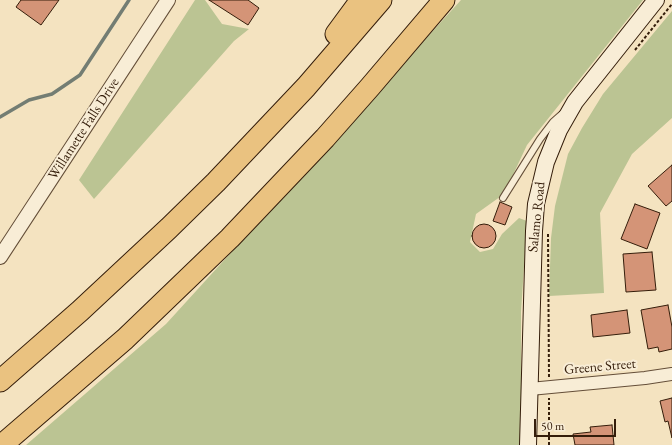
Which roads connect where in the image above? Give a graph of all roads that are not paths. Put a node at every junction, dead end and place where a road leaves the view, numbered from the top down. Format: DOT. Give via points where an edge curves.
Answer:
graph roads {
  1 [pos="168,0"];
  2 [pos="361,0"];
  3 [pos="382,0"];
  4 [pos="444,0"];
  5 [pos="656,0"];
  6 [pos="575,102"];
  7 [pos="263,132"];
  8 [pos="503,198"];
  9 [pos="0,258"];
  10 [pos="672,374"];
  11 [pos="0,381"];
  12 [pos="530,389"];
  13 [pos="2,445"];
  14 [pos="528,445"];
  1 -- 9 [label="street, Willamette Falls Drive"];
  2 -- 7 [label="highway"];
  3 -- 7 [label="highway"];
  4 -- 13 [label="highway" via="325,138 230,238 125,339"];
  5 -- 6 [label="main road, Salamo Road"];
  6 -- 8 [label="lane" via="553,122 540,139"];
  6 -- 12 [label="main road, Salamo Road" via="552,143 536,204"];
  7 -- 11 [label="highway" via="164,234"];
  10 -- 12 [label="street, Greene Street"];
  12 -- 14 [label="main road, Salamo Road"];
}
